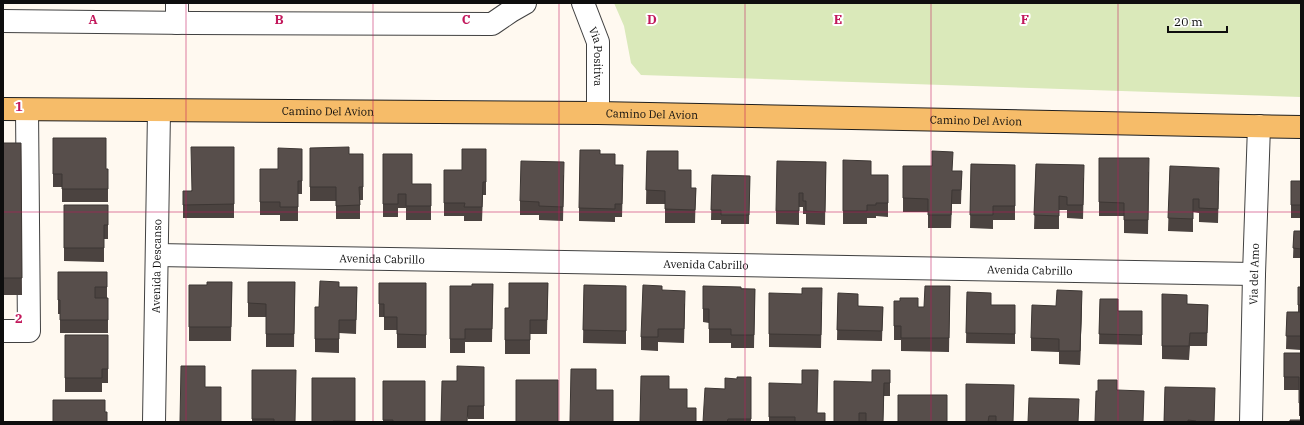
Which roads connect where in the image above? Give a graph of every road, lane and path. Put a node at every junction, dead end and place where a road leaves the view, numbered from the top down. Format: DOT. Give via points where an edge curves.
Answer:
graph roads {
  1 [pos="583,3"];
  2 [pos="519,5"];
  3 [pos="177,13"];
  4 [pos="3,21"];
  5 [pos="3,109"];
  6 [pos="27,110"];
  7 [pos="159,111"];
  8 [pos="598,113"];
  9 [pos="1259,126"];
  10 [pos="1301,127"];
  11 [pos="157,256"];
  12 [pos="1254,274"];
  13 [pos="3,331"];
  14 [pos="154,422"];
  15 [pos="1251,422"];
  1 -- 8 [label="street, Via Positiva" via="598,42"];
  2 -- 3 [label="street" via="492,24"];
  3 -- 4 [label="street"];
  5 -- 6 [label="main road, Camino Del Avion"];
  6 -- 7 [label="main road, Camino Del Avion"];
  6 -- 13 [label="street" via="29,330"];
  7 -- 8 [label="main road, Camino Del Avion"];
  7 -- 11 [label="street, Avenida Descanso"];
  8 -- 9 [label="main road, Camino Del Avion"];
  9 -- 10 [label="main road, Camino Del Avion"];
  9 -- 12 [label="street, Via del Amo"];
  11 -- 12 [label="street, Avenida Cabrillo"];
  11 -- 14 [label="street, Avenida Descanso"];
  12 -- 15 [label="street, Via del Amo"];
}
